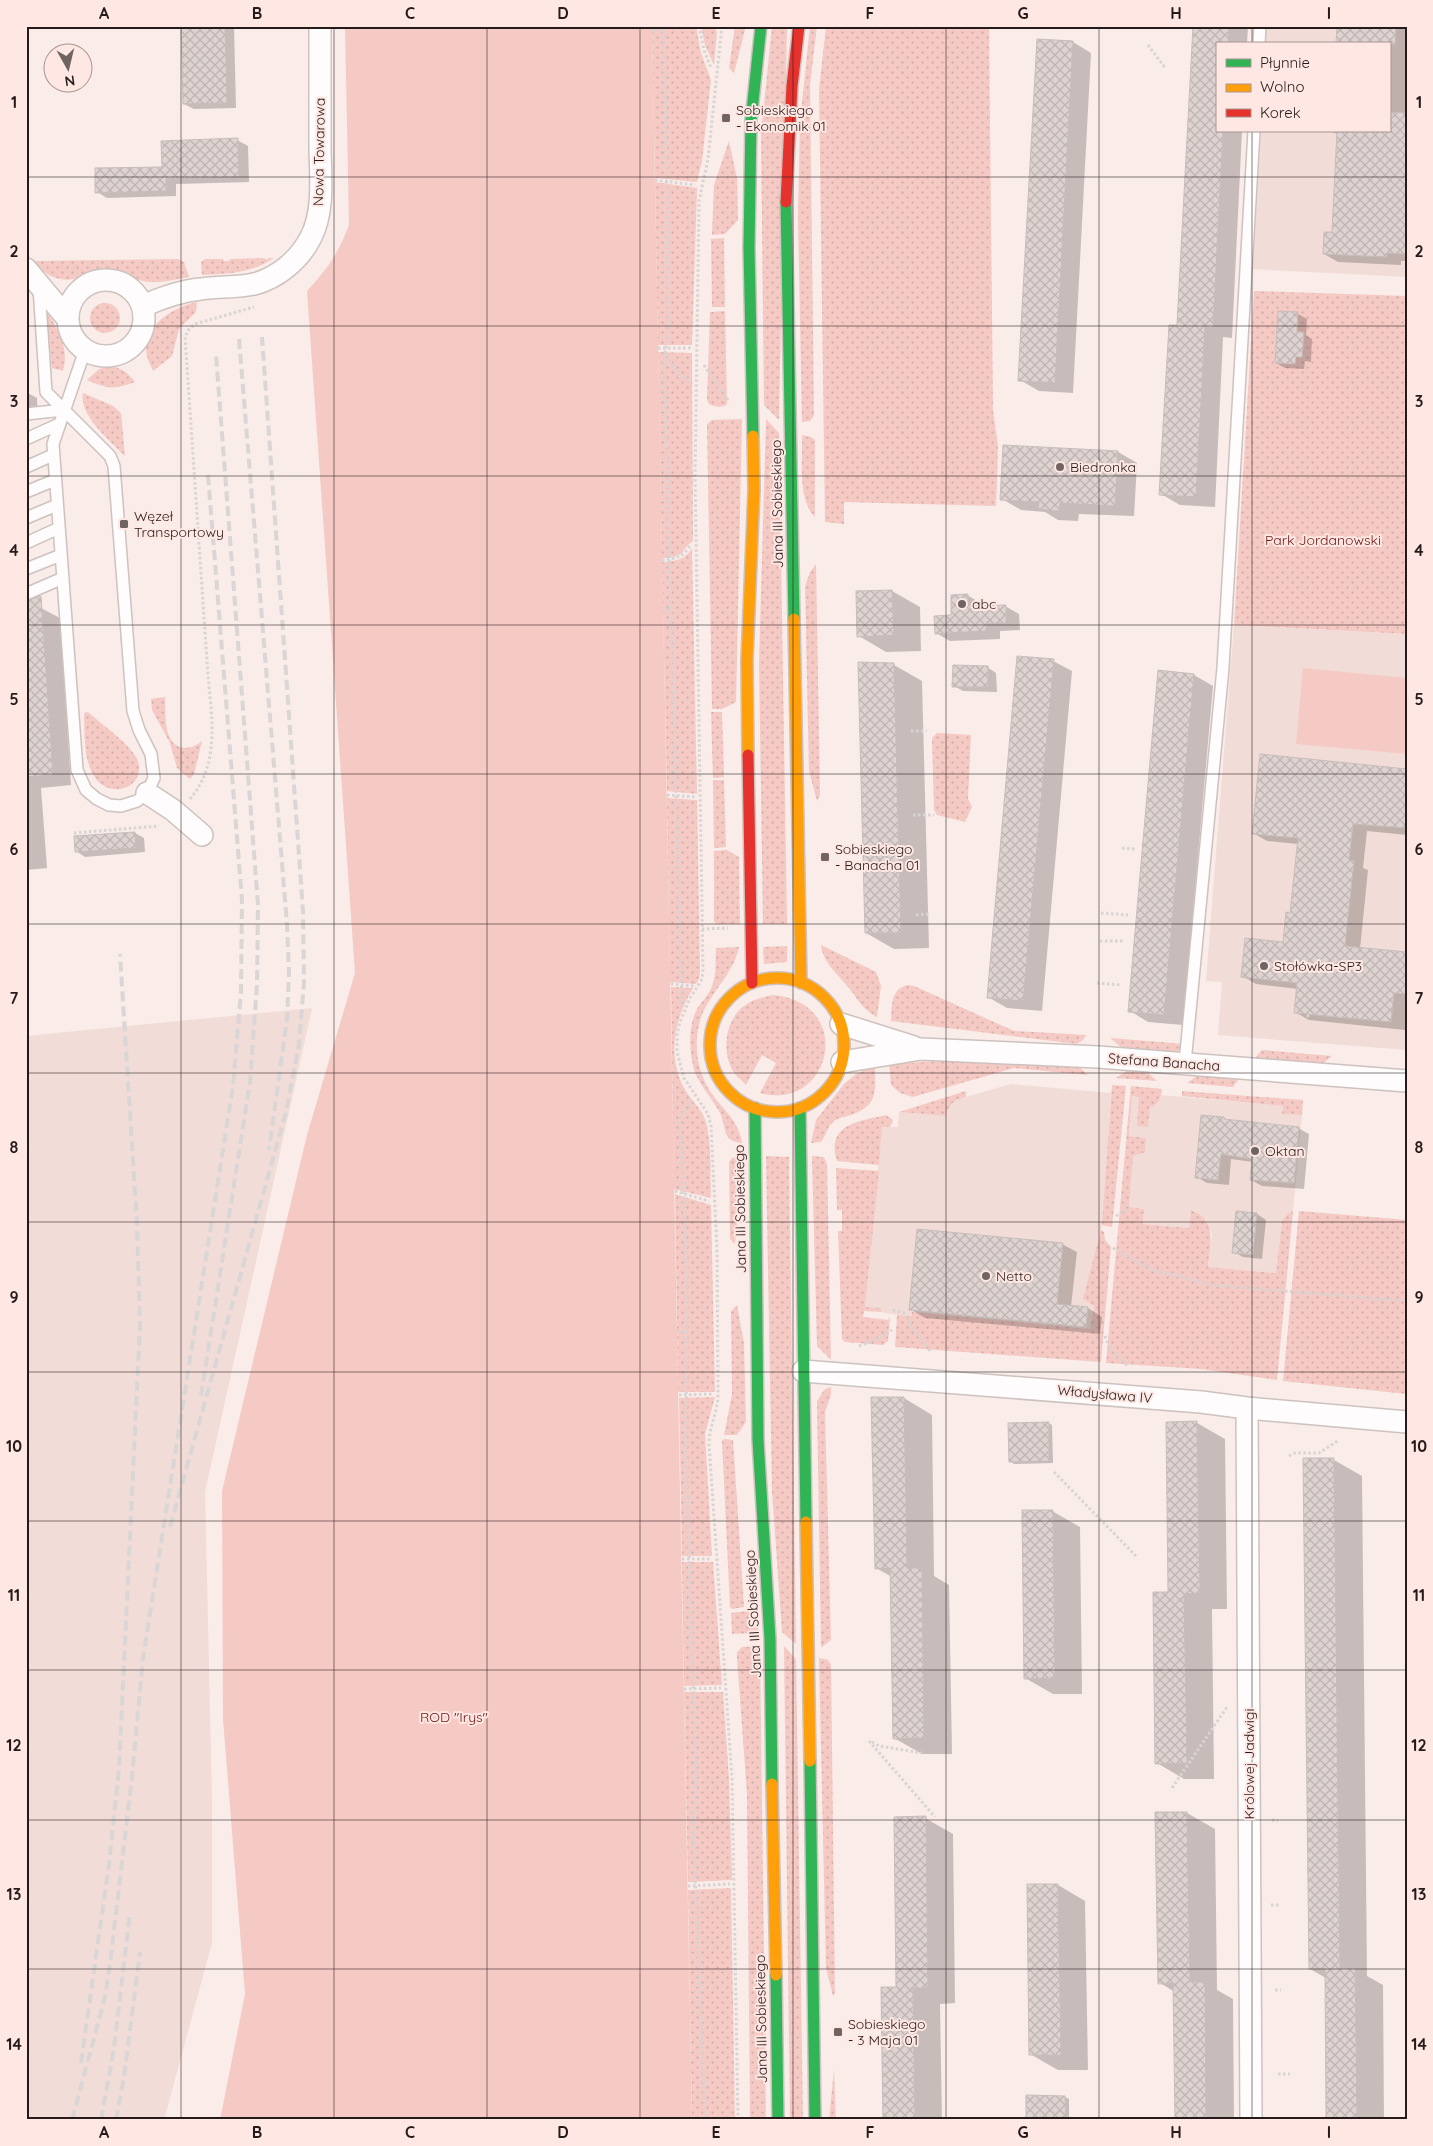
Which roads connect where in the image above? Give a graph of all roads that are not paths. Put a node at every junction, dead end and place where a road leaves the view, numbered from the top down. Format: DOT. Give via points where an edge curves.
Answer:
graph roads {
  1 [pos="320,26"];
  2 [pos="761,26"];
  3 [pos="799,26"];
  4 [pos="1260,26"];
  5 [pos="1259,42"];
  6 [pos="1254,132"];
  7 [pos="32,276"];
  8 [pos="143,306"];
  9 [pos="67,318"];
  10 [pos="85,350"];
  11 [pos="63,410"];
  12 [pos="26,414"];
  13 [pos="59,424"];
  14 [pos="26,439"];
  15 [pos="53,455"];
  16 [pos="26,466"];
  17 [pos="55,480"];
  18 [pos="26,492"];
  19 [pos="57,504"];
  20 [pos="26,518"];
  21 [pos="59,528"];
  22 [pos="26,543"];
  23 [pos="61,554"];
  24 [pos="26,569"];
  25 [pos="63,578"];
  26 [pos="26,594"];
  27 [pos="148,793"];
  28 [pos="202,835"];
  29 [pos="752,983"];
  30 [pos="801,983"];
  31 [pos="841,1024"];
  32 [pos="921,1049"];
  33 [pos="842,1062"];
  34 [pos="1185,1063"];
  35 [pos="1407,1081"];
  36 [pos="755,1108"];
  37 [pos="800,1108"];
  38 [pos="803,1370"];
  39 [pos="1246,1408"];
  40 [pos="1407,1422"];
  41 [pos="778,2120"];
  42 [pos="815,2120"];
  43 [pos="1251,2120"];
  1 -- 8 [label="street, Nowa Towarowa" via="320,193 311,237 298,256 267,279 253,284 178,293"];
  2 -- 29 [label="street, Jana III Sobieskiego" via="751,120 749,248 754,490 747,660"];
  3 -- 30 [label="street, Jana III Sobieskiego" via="786,179"];
  4 -- 5 [label="lane"];
  6 -- 34 [label="lane" via="1223,675"];
  7 -- 9 [label="street"];
  7 -- 11 [label="lane" via="46,392"];
  8 -- 9 [label="street" via="129,287 114,281 94,281 76,294"];
  8 -- 10 [label="street" via="143,328 129,348 106,355"];
  9 -- 10 [label="street" via="72,336"];
  10 -- 11 [label="lane"];
  11 -- 12 [label="lane"];
  11 -- 13 [label="lane"];
  11 -- 27 [label="lane" via="110,456 114,466 133,712 154,768"];
  13 -- 14 [label="lane"];
  13 -- 15 [label="lane"];
  15 -- 16 [label="lane"];
  15 -- 17 [label="lane"];
  17 -- 18 [label="lane"];
  17 -- 19 [label="lane"];
  19 -- 20 [label="lane"];
  19 -- 21 [label="lane"];
  21 -- 22 [label="lane"];
  21 -- 23 [label="lane"];
  23 -- 24 [label="lane"];
  23 -- 25 [label="lane"];
  25 -- 26 [label="lane"];
  25 -- 27 [label="lane" via="72,716 80,781 91,796 109,805 121,806"];
  27 -- 28 [label="street"];
  29 -- 30 [label="street" via="768,978 785,978"];
  29 -- 36 [label="street" via="721,1007 710,1044 716,1073 726,1088"];
  30 -- 31 [label="street" via="818,992 832,1007"];
  31 -- 32 [label="street, Stefana Banacha"];
  31 -- 33 [label="street"];
  32 -- 33 [label="street, Stefana Banacha"];
  32 -- 34 [label="street, Stefana Banacha"];
  33 -- 37 [label="street" via="826,1090"];
  34 -- 35 [label="street, Stefana Banacha"];
  36 -- 37 [label="street" via="770,1111"];
  36 -- 41 [label="street, Jana III Sobieskiego" via="758,1440 770,1639"];
  37 -- 38 [label="street"];
  38 -- 39 [label="street, Władysława IV"];
  38 -- 42 [label="street"];
  39 -- 40 [label="street, Władysława IV"];
  39 -- 43 [label="street, Królowej Jadwigi"];
}
